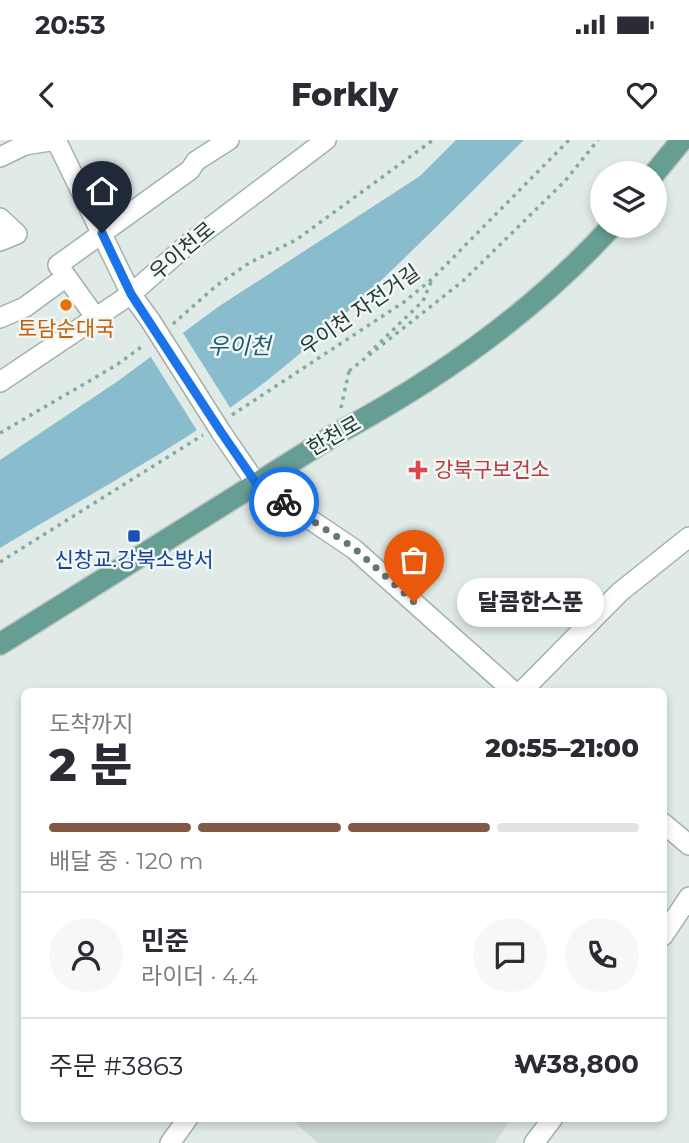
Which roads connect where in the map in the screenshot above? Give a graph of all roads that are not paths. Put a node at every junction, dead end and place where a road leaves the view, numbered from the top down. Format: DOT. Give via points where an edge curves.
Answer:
graph roads {
  1 [pos="56,140"];
  2 [pos="229,140"];
  3 [pos="326,140"];
  4 [pos="682,140"];
  5 [pos="0,157"];
  6 [pos="665,161"];
  7 [pos="0,218"];
  8 [pos="102,233"];
  9 [pos="601,238"];
  10 [pos="0,242"];
  11 [pos="62,271"];
  12 [pos="131,294"];
  13 [pos="0,318"];
  14 [pos="96,318"];
  15 [pos="0,382"];
  16 [pos="256,483"];
  17 [pos="689,537"];
  18 [pos="0,644"];
  19 [pos="510,688"];
  20 [pos="525,688"];
  21 [pos="667,826"];
  22 [pos="689,845"];
  23 [pos="689,897"];
  24 [pos="667,930"];
  25 [pos="185,1122"];
  26 [pos="550,1122"];
  27 [pos="170,1143"];
  28 [pos="534,1143"];
  1 -- 5 [label="street" via="25,145"];
  1 -- 8 [label="street"];
  2 -- 8 [label="street"];
  3 -- 12 [label="street, 우이천로" via="188,244"];
  4 -- 6 [label="main road"];
  7 -- 10 [label="street" via="17,234"];
  8 -- 11 [label="street"];
  8 -- 12 [label="street"];
  9 -- 16 [label="main road, 한천로" via="511,321 392,404"];
  11 -- 13 [label="street" via="24,307"];
  11 -- 14 [label="street"];
  12 -- 14 [label="street, 우이천로"];
  12 -- 16 [label="street, bridge"];
  14 -- 15 [label="street, 우이천로"];
  16 -- 18 [label="main road, 한천로"];
  16 -- 19 [label="street" via="354,548"];
  17 -- 20 [label="street" via="620,592"];
  21 -- 22 [label="street"];
  23 -- 24 [label="street"];
  25 -- 27 [label="street"];
  26 -- 28 [label="street"];
}
